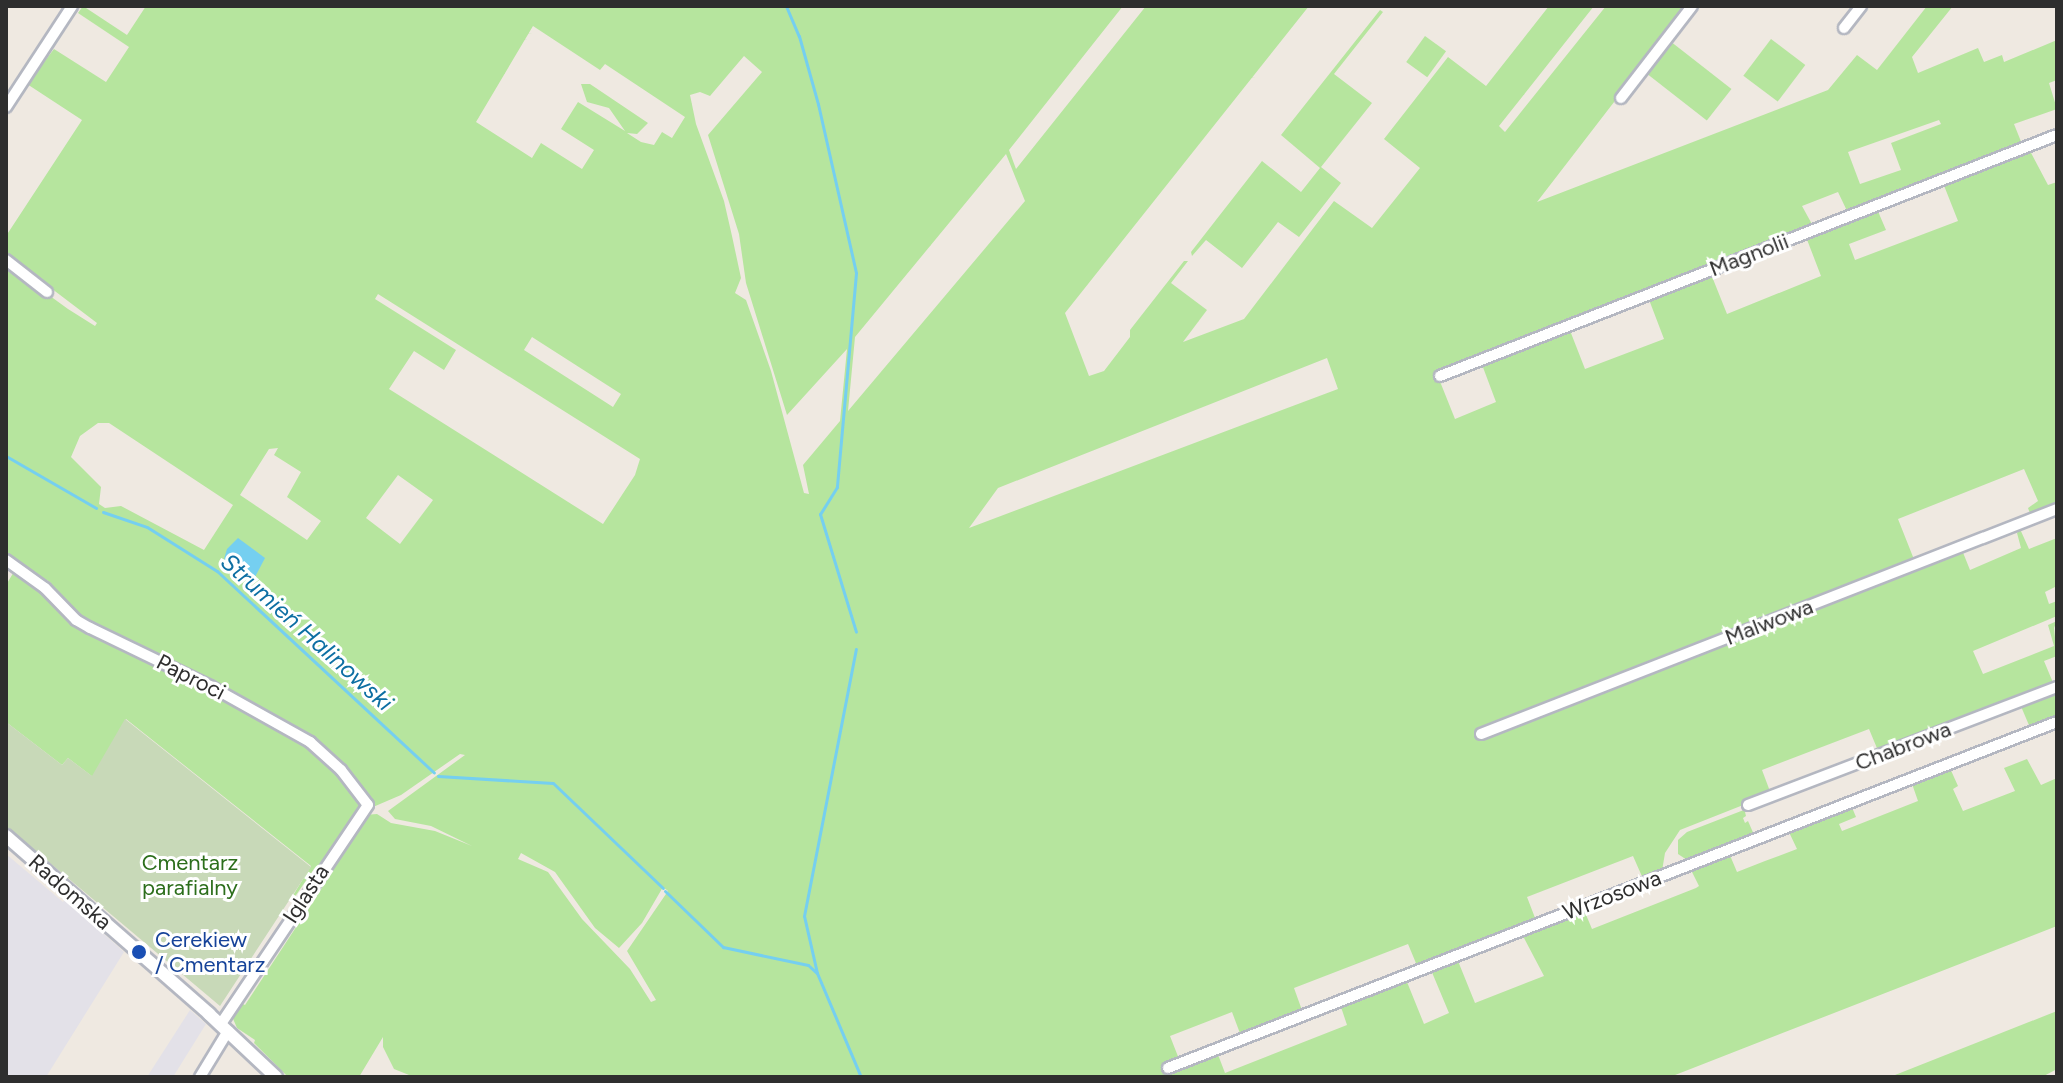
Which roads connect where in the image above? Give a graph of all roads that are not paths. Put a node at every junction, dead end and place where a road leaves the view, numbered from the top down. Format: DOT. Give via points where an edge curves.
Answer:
graph roads {
  1 [pos="72,6"];
  2 [pos="1692,6"];
  3 [pos="1861,6"];
  4 [pos="1844,28"];
  5 [pos="1621,98"];
  6 [pos="6,107"];
  7 [pos="2057,135"];
  8 [pos="6,260"];
  9 [pos="47,292"];
  10 [pos="1440,376"];
  11 [pos="2057,509"];
  12 [pos="6,560"];
  13 [pos="2057,687"];
  14 [pos="2057,722"];
  15 [pos="1481,734"];
  16 [pos="368,805"];
  17 [pos="1748,805"];
  18 [pos="6,836"];
  19 [pos="225,1028"];
  20 [pos="1168,1068"];
  21 [pos="200,1077"];
  22 [pos="276,1077"];
  1 -- 6 [label="street"];
  2 -- 5 [label="street"];
  3 -- 4 [label="street"];
  7 -- 10 [label="street, Magnolii"];
  8 -- 9 [label="street"];
  11 -- 15 [label="street, Malwowa"];
  12 -- 16 [label="street, Paproci" via="45,588 76,620 310,742"];
  13 -- 17 [label="street, Chabrowa"];
  14 -- 20 [label="street, Wrzosowa"];
  16 -- 19 [label="street, Iglasta"];
  18 -- 19 [label="street, Radomska"];
  19 -- 21 [label="street, Iglasta"];
  19 -- 22 [label="street, Radomska"];
}
